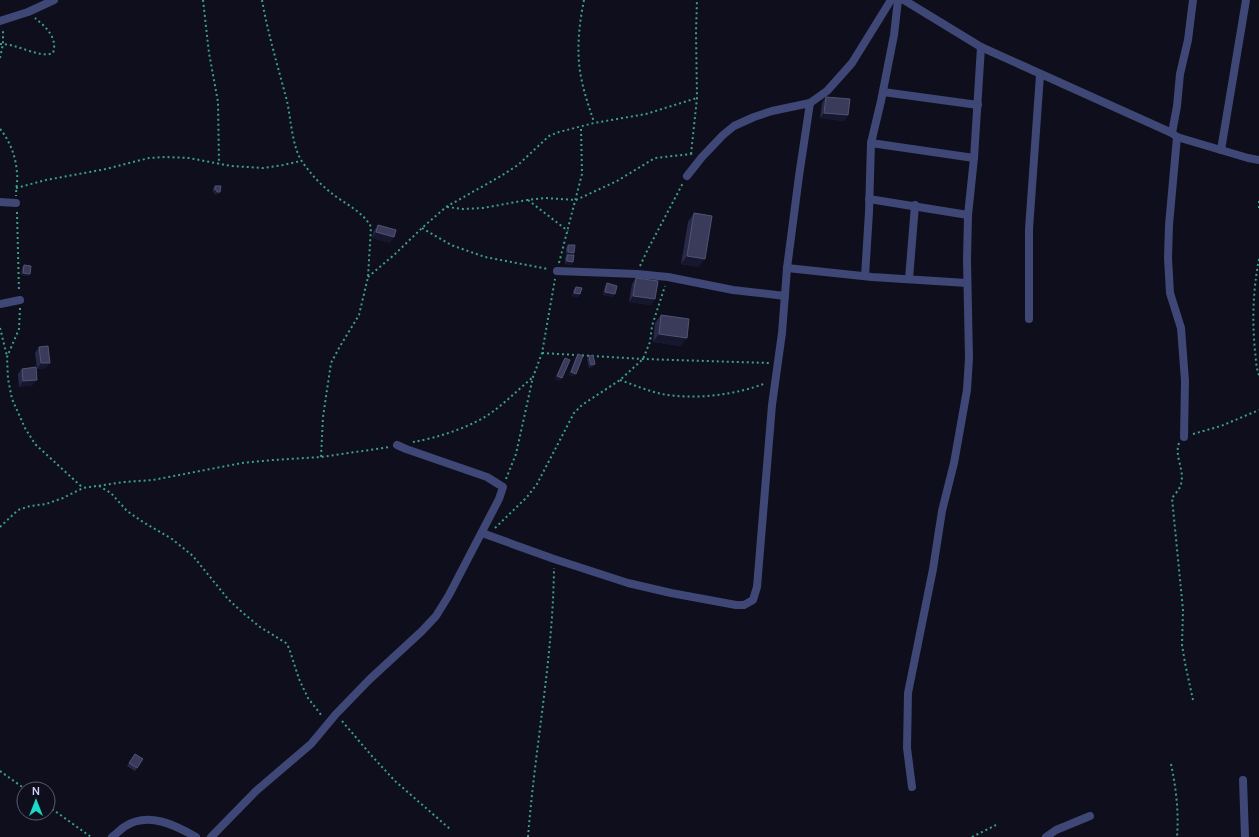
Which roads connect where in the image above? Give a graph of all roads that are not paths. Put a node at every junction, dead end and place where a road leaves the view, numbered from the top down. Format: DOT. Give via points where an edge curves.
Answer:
graph roads {
  1 [pos="54,0"];
  2 [pos="891,0"];
  3 [pos="898,0"];
  4 [pos="904,0"];
  5 [pos="1194,0"];
  6 [pos="1246,0"];
  7 [pos="2,21"];
  8 [pos="981,47"];
  9 [pos="1040,75"];
  10 [pos="883,92"];
  11 [pos="810,103"];
  12 [pos="978,105"];
  13 [pos="1174,135"];
  14 [pos="871,143"];
  15 [pos="1221,150"];
  16 [pos="974,158"];
  17 [pos="1259,160"];
  18 [pos="687,176"];
  19 [pos="869,199"];
  20 [pos="0,202"];
  21 [pos="16,203"];
  22 [pos="915,206"];
  23 [pos="968,215"];
  24 [pos="787,268"];
  25 [pos="557,271"];
  26 [pos="864,276"];
  27 [pos="909,279"];
  28 [pos="967,283"];
  29 [pos="785,296"];
  30 [pos="20,300"];
  31 [pos="0,304"];
  32 [pos="1029,319"];
  33 [pos="1184,437"];
  34 [pos="397,445"];
  35 [pos="485,534"];
  36 [pos="1243,780"];
  37 [pos="912,787"];
  38 [pos="1090,816"];
  39 [pos="112,837"];
  40 [pos="196,837"];
  41 [pos="211,837"];
  42 [pos="1046,837"];
  43 [pos="1245,837"];
  1 -- 7 [label="street"];
  2 -- 11 [label="street" via="852,62"];
  3 -- 10 [label="street"];
  4 -- 8 [label="street"];
  5 -- 13 [label="street" via="1180,74"];
  6 -- 15 [label="street"];
  8 -- 9 [label="street"];
  8 -- 12 [label="street"];
  9 -- 13 [label="street"];
  9 -- 32 [label="street" via="1029,229"];
  10 -- 12 [label="street"];
  10 -- 14 [label="street"];
  11 -- 18 [label="street" via="772,111 734,126 723,134"];
  11 -- 24 [label="street"];
  12 -- 16 [label="street"];
  13 -- 15 [label="street"];
  13 -- 33 [label="street" via="1168,258 1170,293 1181,328 1185,380"];
  14 -- 16 [label="street"];
  14 -- 19 [label="street"];
  15 -- 17 [label="street"];
  16 -- 23 [label="street"];
  19 -- 22 [label="street"];
  19 -- 26 [label="street"];
  20 -- 21 [label="street"];
  22 -- 23 [label="street"];
  22 -- 27 [label="street"];
  23 -- 28 [label="street"];
  24 -- 26 [label="street"];
  24 -- 29 [label="street"];
  25 -- 29 [label="street" via="668,277 733,290"];
  26 -- 27 [label="street"];
  27 -- 28 [label="street"];
  28 -- 37 [label="street" via="967,390 908,693 907,748"];
  29 -- 35 [label="street" via="774,380 758,587 753,600 744,605 736,605 628,583"];
  30 -- 31 [label="street"];
  34 -- 35 [label="street" via="487,477 503,487"];
  35 -- 41 [label="street" via="436,616 370,679 310,744 256,791"];
  36 -- 43 [label="street"];
  38 -- 42 [label="street" via="1056,830"];
  39 -- 40 [label="street" via="125,826 151,820 175,825"];
}
